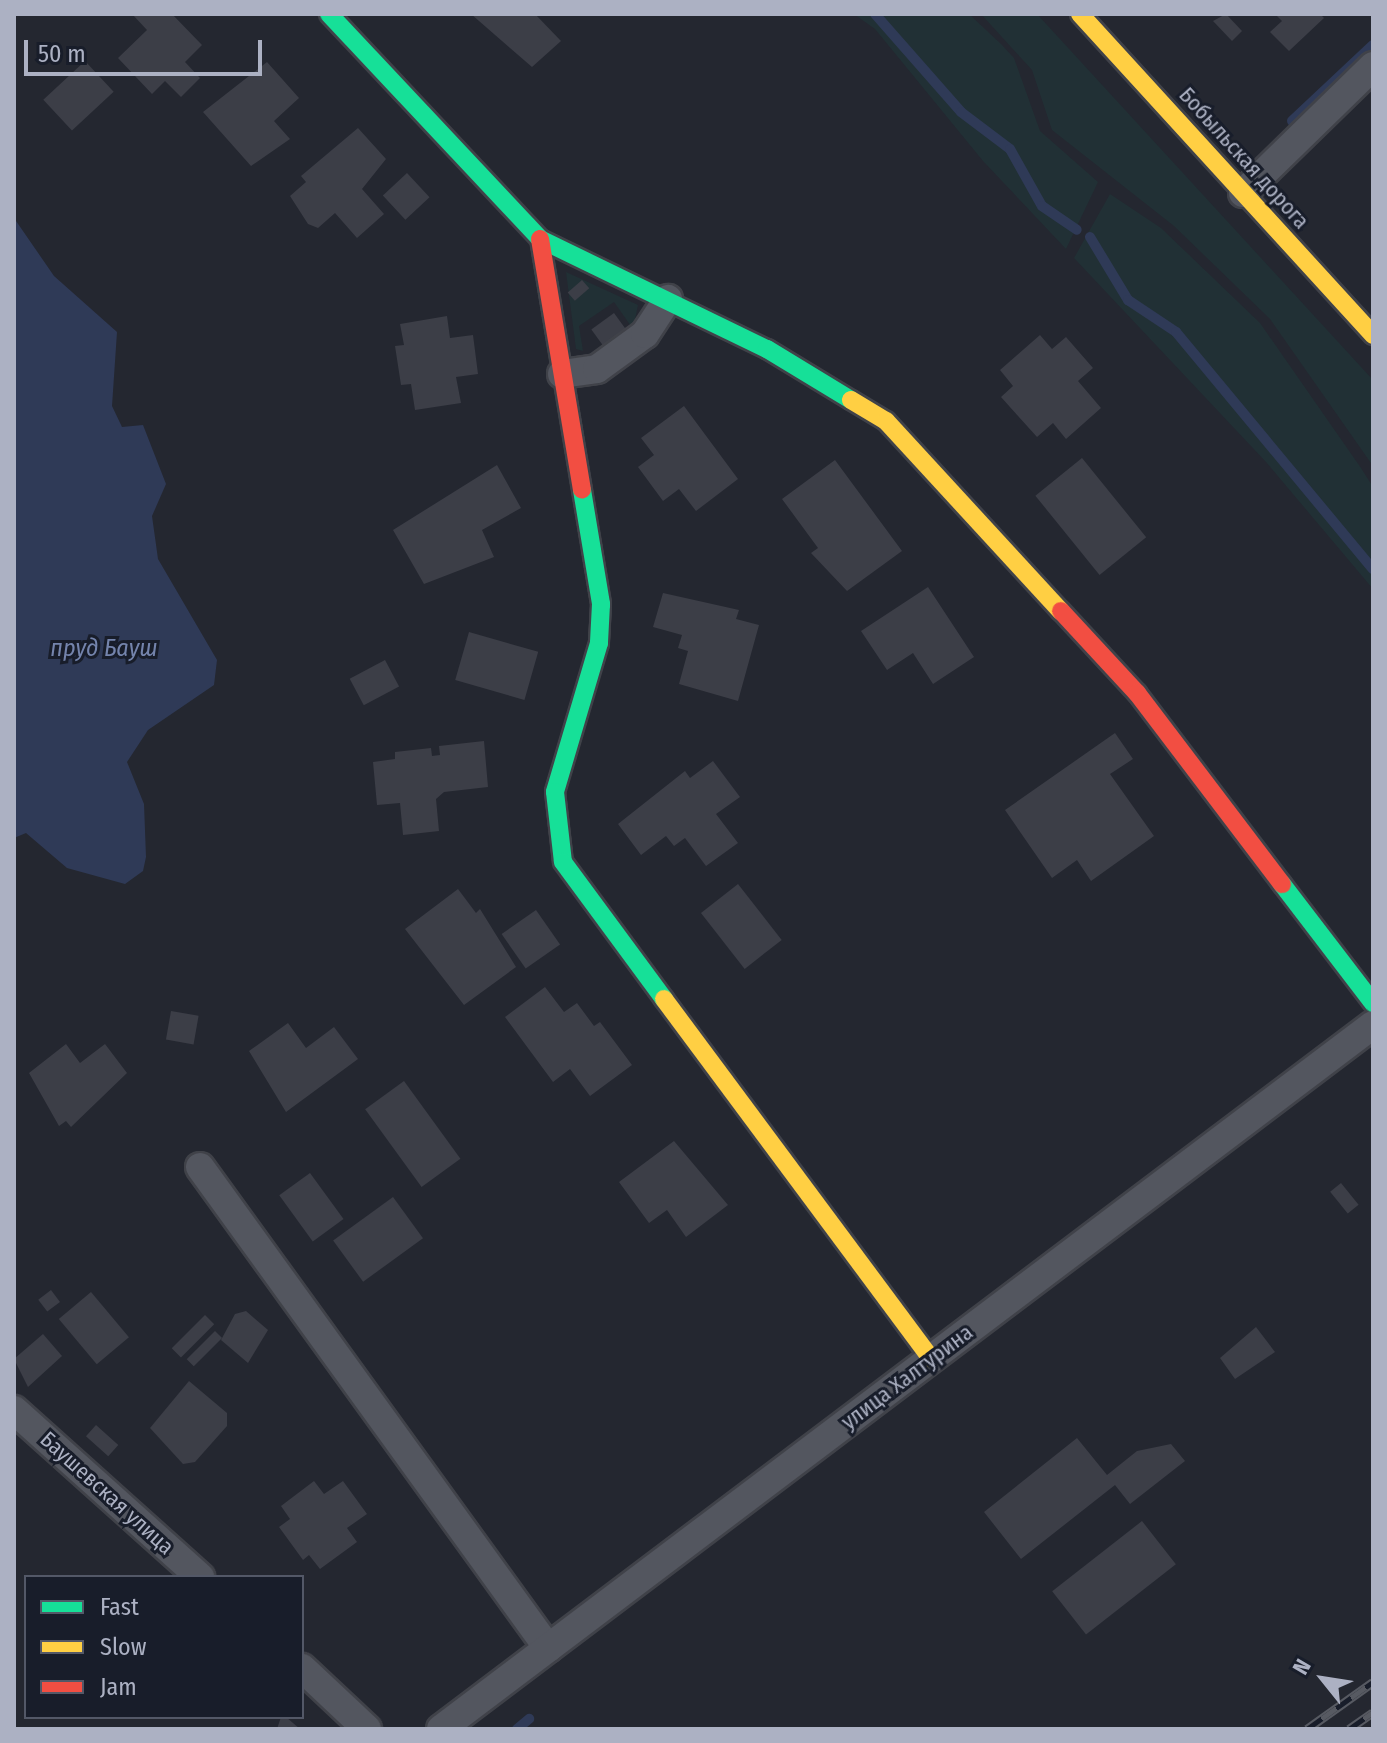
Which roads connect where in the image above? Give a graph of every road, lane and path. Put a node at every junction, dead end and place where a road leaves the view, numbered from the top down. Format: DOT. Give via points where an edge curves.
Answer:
graph roads {
  1 [pos="329,14"];
  2 [pos="1080,14"];
  3 [pos="1373,66"];
  4 [pos="1243,193"];
  5 [pos="540,239"];
  6 [pos="668,299"];
  7 [pos="1373,335"];
  8 [pos="562,374"];
  9 [pos="1373,1003"];
  10 [pos="1373,1025"];
  11 [pos="200,1167"];
  12 [pos="931,1359"];
  13 [pos="14,1410"];
  14 [pos="198,1575"];
  15 [pos="548,1648"];
  16 [pos="304,1670"];
  17 [pos="367,1729"];
  18 [pos="441,1729"];
  1 -- 5 [label="street"];
  2 -- 4 [label="street, Бобыльская дорога"];
  3 -- 4 [label="street"];
  4 -- 7 [label="street, Бобыльская дорога"];
  5 -- 6 [label="street"];
  5 -- 8 [label="street"];
  6 -- 8 [label="street" via="645,334 597,369"];
  6 -- 9 [label="street" via="843,390 886,421 1137,693"];
  8 -- 12 [label="street" via="601,604 599,643 555,792 563,862"];
  10 -- 12 [label="street, улица Халтурина"];
  11 -- 15 [label="street"];
  12 -- 15 [label="street, улица Халтурина"];
  13 -- 14 [label="street, Баушевская улица"];
  15 -- 18 [label="street, улица Халтурина"];
  16 -- 17 [label="street"];
}
